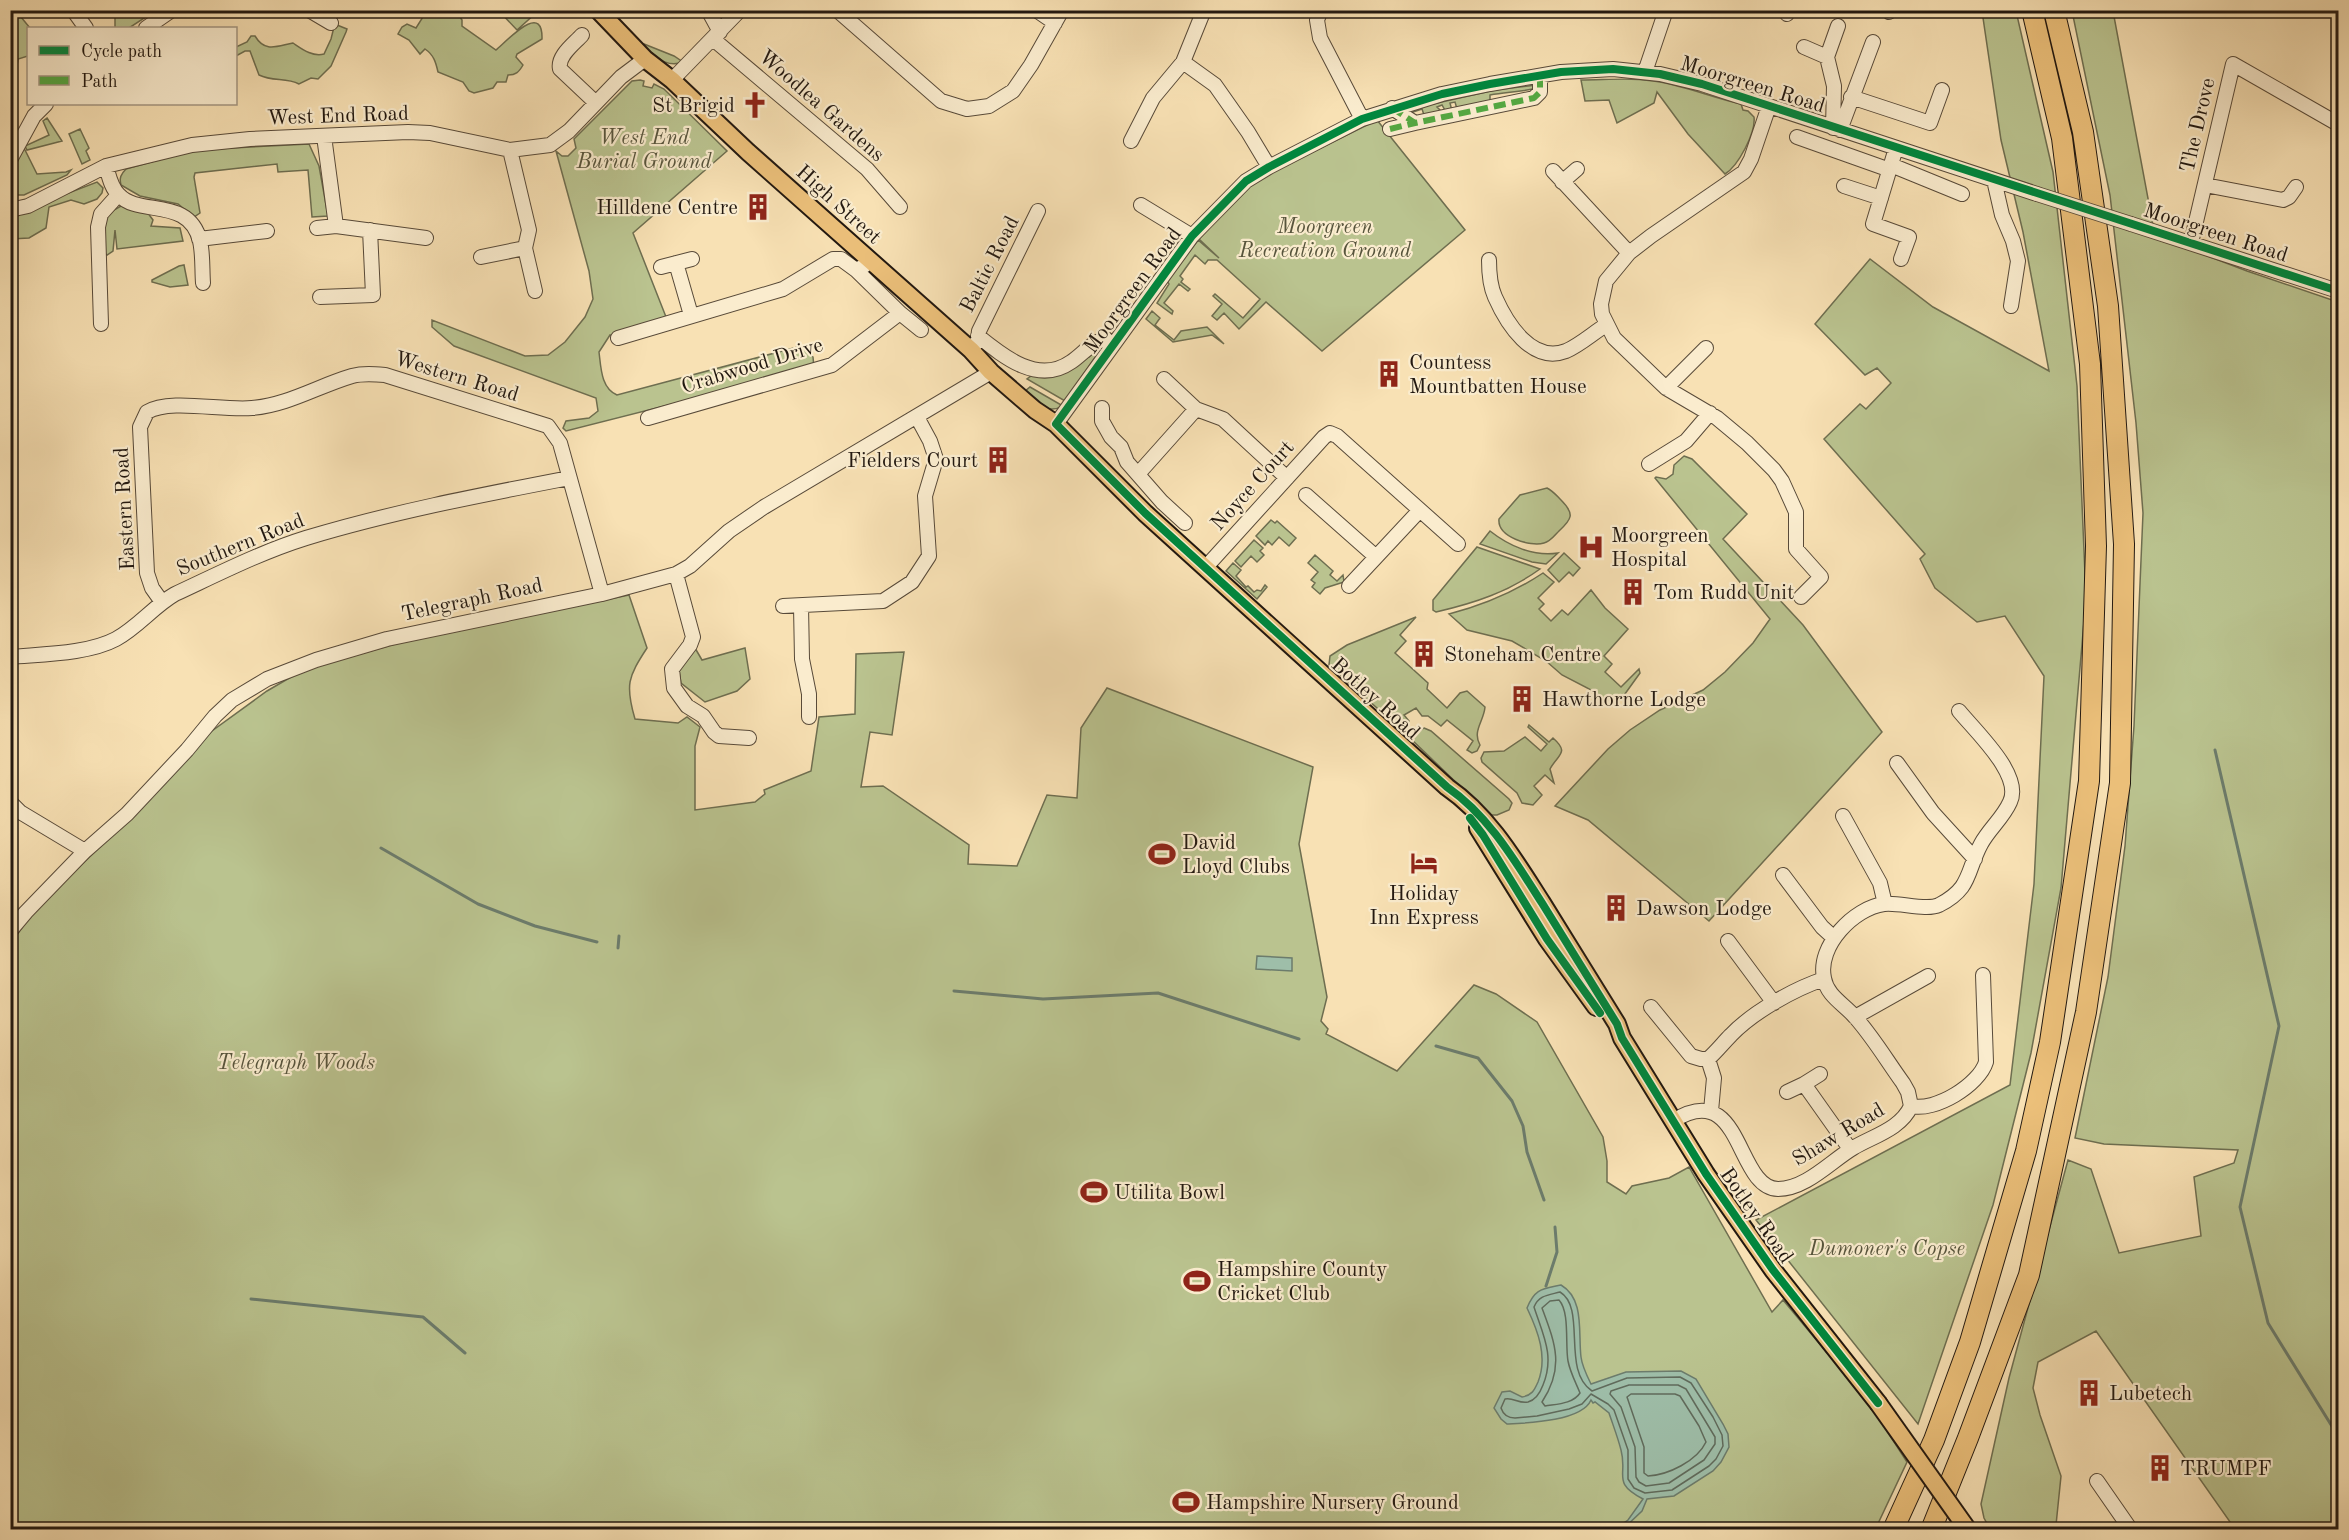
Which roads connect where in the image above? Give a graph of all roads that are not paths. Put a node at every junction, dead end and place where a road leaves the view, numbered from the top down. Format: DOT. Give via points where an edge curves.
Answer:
graph roads {
  1 [pos="73,10"];
  2 [pos="172,10"];
  3 [pos="309,10"];
  4 [pos="598,10"];
  5 [pos="708,10"];
  6 [pos="740,10"];
  7 [pos="837,10"];
  8 [pos="1036,10"];
  9 [pos="1062,10"];
  10 [pos="1204,10"];
  11 [pos="1321,10"];
  12 [pos="1666,10"];
  13 [pos="2032,10"];
  14 [pos="2054,10"];
  15 [pos="327,17"];
  16 [pos="1054,23"];
  17 [pos="1838,26"];
  18 [pos="85,27"];
  19 [pos="147,27"];
  20 [pos="582,35"];
  21 [pos="716,35"];
  22 [pos="1873,42"];
  23 [pos="1804,47"];
  24 [pos="1827,57"];
  25 [pos="645,59"];
  26 [pos="1184,62"];
  27 [pos="1645,72"];
  28 [pos="1540,76"];
  29 [pos="672,80"];
  30 [pos="1942,90"];
  31 [pos="1851,97"];
  32 [pos="595,102"];
  33 [pos="45,105"];
  34 [pos="1769,106"];
  35 [pos="1392,108"];
  36 [pos="1362,118"];
  37 [pos="1415,123"];
  38 [pos="2338,124"];
  39 [pos="1390,129"];
  40 [pos="1837,129"];
  41 [pos="324,136"];
  42 [pos="1797,137"];
  43 [pos="1131,141"];
  44 [pos="1896,148"];
  45 [pos="510,150"];
  46 [pos="10,160"];
  47 [pos="106,166"];
  48 [pos="1269,167"];
  49 [pos="1890,168"];
  50 [pos="1577,169"];
  51 [pos="1553,171"];
  52 [pos="1994,180"];
  53 [pos="1562,182"];
  54 [pos="2205,185"];
  55 [pos="1844,186"];
  56 [pos="2296,187"];
  57 [pos="1962,194"];
  58 [pos="118,195"];
  59 [pos="1881,198"];
  60 [pos="1141,205"];
  61 [pos="900,207"];
  62 [pos="10,210"];
  63 [pos="1038,211"];
  64 [pos="336,226"];
  65 [pos="317,228"];
  66 [pos="370,230"];
  67 [pos="267,231"];
  68 [pos="1192,236"];
  69 [pos="426,238"];
  70 [pos="199,239"];
  71 [pos="2191,243"];
  72 [pos="525,248"];
  73 [pos="1629,253"];
  74 [pos="481,257"];
  75 [pos="692,259"];
  76 [pos="1901,259"];
  77 [pos="1488,260"];
  78 [pos="676,263"];
  79 [pos="863,265"];
  80 [pos="661,267"];
  81 [pos="203,283"];
  82 [pos="535,291"];
  83 [pos="2338,291"];
  84 [pos="320,297"];
  85 [pos="2011,306"];
  86 [pos="900,313"];
  87 [pos="691,315"];
  88 [pos="100,324"];
  89 [pos="1606,325"];
  90 [pos="921,330"];
  91 [pos="618,338"];
  92 [pos="1106,339"];
  93 [pos="975,343"];
  94 [pos="1706,348"];
  95 [pos="991,372"];
  96 [pos="1164,379"];
  97 [pos="1666,388"];
  98 [pos="1102,408"];
  99 [pos="1196,409"];
  100 [pos="147,412"];
  101 [pos="1710,413"];
  102 [pos="917,417"];
  103 [pos="648,418"];
  104 [pos="1056,424"];
  105 [pos="1648,464"];
  106 [pos="1138,474"];
  107 [pos="1287,477"];
  108 [pos="569,478"];
  109 [pos="1306,495"];
  110 [pos="1420,510"];
  111 [pos="1185,523"];
  112 [pos="1458,544"];
  113 [pos="1375,556"];
  114 [pos="1206,567"];
  115 [pos="676,574"];
  116 [pos="1349,586"];
  117 [pos="602,594"];
  118 [pos="1801,597"];
  119 [pos="162,602"];
  120 [pos="783,606"];
  121 [pos="801,606"];
  122 [pos="10,657"];
  123 [pos="1959,711"];
  124 [pos="809,717"];
  125 [pos="749,738"];
  126 [pos="1897,763"];
  127 [pos="10,802"];
  128 [pos="1843,816"];
  129 [pos="85,851"];
  130 [pos="1975,859"];
  131 [pos="1783,875"];
  132 [pos="1885,904"];
  133 [pos="10,931"];
  134 [pos="1834,938"];
  135 [pos="1728,941"];
  136 [pos="1983,975"];
  137 [pos="1928,976"];
  138 [pos="1824,979"];
  139 [pos="1774,1003"];
  140 [pos="1651,1007"];
  141 [pos="1855,1017"];
  142 [pos="1708,1059"];
  143 [pos="1820,1074"];
  144 [pos="1804,1084"];
  145 [pos="1787,1092"];
  146 [pos="1911,1106"];
  147 [pos="1711,1111"];
  148 [pos="1673,1121"];
  149 [pos="1850,1149"];
  150 [pos="2097,1480"];
  151 [pos="1893,1530"];
  152 [pos="1931,1530"];
  153 [pos="1968,1530"];
  154 [pos="2131,1530"];
  1 -- 18 [label="street"];
  2 -- 19 [label="street"];
  3 -- 15 [label="street"];
  4 -- 25 [label="main road, High Street"];
  5 -- 21 [label="street"];
  6 -- 21 [label="street"];
  7 -- 16 [label="street" via="941,101 967,109 989,106 1013,91"];
  8 -- 16 [label="street"];
  9 -- 16 [label="street"];
  10 -- 26 [label="street"];
  11 -- 36 [label="street" via="1317,20 1320,38"];
  12 -- 27 [label="street"];
  13 -- 151 [label="highway" via="2062,138 2090,364 2096,546 2089,781 2050,1041 2026,1151 1971,1342 1934,1440"];
  14 -- 152 [label="highway" via="2083,132 2108,306 2124,544 2120,783 2086,1012 2029,1275"];
  17 -- 24 [label="street"];
  20 -- 32 [label="street" via="559,64"];
  21 -- 29 [label="street"];
  21 -- 61 [label="street, Woodlea Gardens" via="869,166"];
  22 -- 31 [label="street"];
  23 -- 24 [label="street"];
  24 -- 40 [label="street"];
  25 -- 29 [label="main road, High Street"];
  25 -- 32 [label="street, West End Road"];
  26 -- 43 [label="street" via="1153,98"];
  26 -- 48 [label="street" via="1215,85"];
  27 -- 28 [label="street, Moorgreen Road" via="1613,69"];
  27 -- 34 [label="street, Moorgreen Road" via="1702,84"];
  28 -- 35 [label="street, Moorgreen Road" via="1442,94"];
  28 -- 37 [label="street" via="1536,97"];
  29 -- 79 [label="main road, High Street"];
  30 -- 31 [label="street" via="1930,123"];
  31 -- 40 [label="street"];
  32 -- 45 [label="street, West End Road" via="569,131 550,145"];
  33 -- 46 [label="street" via="34,116"];
  34 -- 40 [label="street, Moorgreen Road"];
  34 -- 73 [label="street" via="1744,172"];
  35 -- 36 [label="street, Moorgreen Road"];
  35 -- 37 [label="street"];
  36 -- 48 [label="street, Moorgreen Road"];
  37 -- 39 [label="street"];
  38 -- 54 [label="street, The Drove" via="2233,64"];
  40 -- 44 [label="street, Moorgreen Road"];
  41 -- 45 [label="street, West End Road" via="430,133"];
  41 -- 47 [label="street, West End Road" via="192,145"];
  41 -- 64 [label="street"];
  42 -- 49 [label="street"];
  44 -- 49 [label="street"];
  44 -- 52 [label="street, Moorgreen Road"];
  45 -- 72 [label="street" via="529,230"];
  47 -- 58 [label="street"];
  47 -- 62 [label="street, West End Road" via="28,206"];
  48 -- 68 [label="street, Moorgreen Road" via="1246,181"];
  49 -- 57 [label="street"];
  49 -- 59 [label="street"];
  50 -- 53 [label="street"];
  51 -- 53 [label="street"];
  52 -- 71 [label="street, Moorgreen Road, bridge"];
  52 -- 85 [label="street" via="2002,230 2018,261"];
  53 -- 73 [label="street"];
  54 -- 56 [label="street" via="2283,200"];
  54 -- 71 [label="street, The Drove"];
  55 -- 59 [label="street"];
  58 -- 70 [label="street" via="132,203 173,210 191,224"];
  58 -- 88 [label="street" via="101,214 98,227"];
  59 -- 76 [label="street" via="1873,224 1909,237"];
  60 -- 68 [label="street"];
  63 -- 93 [label="street, Baltic Road"];
  64 -- 65 [label="street"];
  64 -- 66 [label="street"];
  66 -- 69 [label="street"];
  66 -- 84 [label="street" via="373,295"];
  67 -- 70 [label="street"];
  68 -- 104 [label="street, Moorgreen Road"];
  70 -- 81 [label="street"];
  71 -- 83 [label="street, Moorgreen Road"];
  72 -- 74 [label="street"];
  72 -- 82 [label="street"];
  73 -- 89 [label="street" via="1604,287 1601,304"];
  75 -- 78 [label="street"];
  77 -- 89 [label="street" via="1495,297 1509,323 1528,345 1550,354 1566,351"];
  78 -- 80 [label="street"];
  78 -- 87 [label="street"];
  79 -- 86 [label="street"];
  79 -- 87 [label="street" via="833,259 783,289"];
  79 -- 93 [label="main road, High Street"];
  86 -- 90 [label="street"];
  86 -- 103 [label="street, Crabwood Drive" via="832,365"];
  87 -- 91 [label="street"];
  89 -- 97 [label="street" via="1614,338"];
  92 -- 93 [label="street, Baltic Road" via="1097,341 1065,366 1047,370 1014,363"];
  93 -- 95 [label="main road, High Street"];
  94 -- 97 [label="street"];
  95 -- 102 [label="street, Telegraph Road"];
  95 -- 104 [label="main road, High Street"];
  96 -- 99 [label="street"];
  97 -- 101 [label="street"];
  98 -- 106 [label="street" via="1102,421"];
  99 -- 106 [label="street"];
  99 -- 107 [label="street" via="1223,419"];
  100 -- 108 [label="street, Western Road" via="165,405 226,409 263,406 353,376 385,375 548,426 560,443"];
  100 -- 119 [label="street, Eastern Road" via="140,428 147,573"];
  101 -- 105 [label="street" via="1686,441"];
  101 -- 118 [label="street" via="1761,457 1790,497 1796,512 1796,549 1821,577"];
  102 -- 115 [label="street, Telegraph Road" via="764,507"];
  102 -- 121 [label="street" via="936,459 925,496 929,556 912,582 883,601"];
  104 -- 114 [label="main road, Botley Road" via="1145,513"];
  106 -- 111 [label="street"];
  107 -- 110 [label="street, Noyce Court" via="1330,433"];
  107 -- 114 [label="street, Noyce Court"];
  108 -- 117 [label="street, Western Road"];
  108 -- 119 [label="street, Southern Road" via="452,501 306,538"];
  109 -- 113 [label="street"];
  110 -- 112 [label="street"];
  110 -- 113 [label="street"];
  113 -- 116 [label="street"];
  114 -- 148 [label="main road, Botley Road" via="1447,787 1483,835 1578,985 1622,1038"];
  115 -- 117 [label="street, Telegraph Road"];
  115 -- 125 [label="street" via="693,637 672,669 674,688 719,736"];
  117 -- 129 [label="street, Telegraph Road" via="387,639 267,679 214,716 127,814"];
  119 -- 122 [label="street, Southern Road" via="130,630 98,646"];
  120 -- 121 [label="street"];
  121 -- 124 [label="street"];
  123 -- 130 [label="street" via="2004,765 2012,784 2012,800"];
  126 -- 130 [label="street" via="1933,813"];
  127 -- 129 [label="street"];
  128 -- 132 [label="street" via="1880,883"];
  129 -- 133 [label="street, Telegraph Road"];
  130 -- 132 [label="street" via="1966,883 1953,897 1935,907"];
  131 -- 134 [label="street"];
  132 -- 134 [label="street" via="1863,910"];
  134 -- 138 [label="street" via="1823,965"];
  135 -- 139 [label="street"];
  136 -- 146 [label="street" via="1986,1062 1982,1073 1958,1092 1932,1105"];
  137 -- 141 [label="street"];
  138 -- 139 [label="street"];
  138 -- 141 [label="street" via="1828,991"];
  139 -- 142 [label="street" via="1732,1034"];
  140 -- 142 [label="street" via="1663,1031 1691,1056"];
  141 -- 146 [label="street" via="1903,1083"];
  142 -- 147 [label="street" via="1714,1078"];
  143 -- 144 [label="street"];
  144 -- 145 [label="street"];
  144 -- 149 [label="street"];
  146 -- 149 [label="street, Shaw Road" via="1895,1126"];
  147 -- 148 [label="street" via="1697,1110"];
  147 -- 149 [label="street, Shaw Road" via="1724,1122 1753,1171 1771,1188 1788,1188 1803,1181"];
  148 -- 153 [label="main road, Botley Road, bridge" via="1773,1270 1878,1403"];
  150 -- 154 [label="street"];
}
